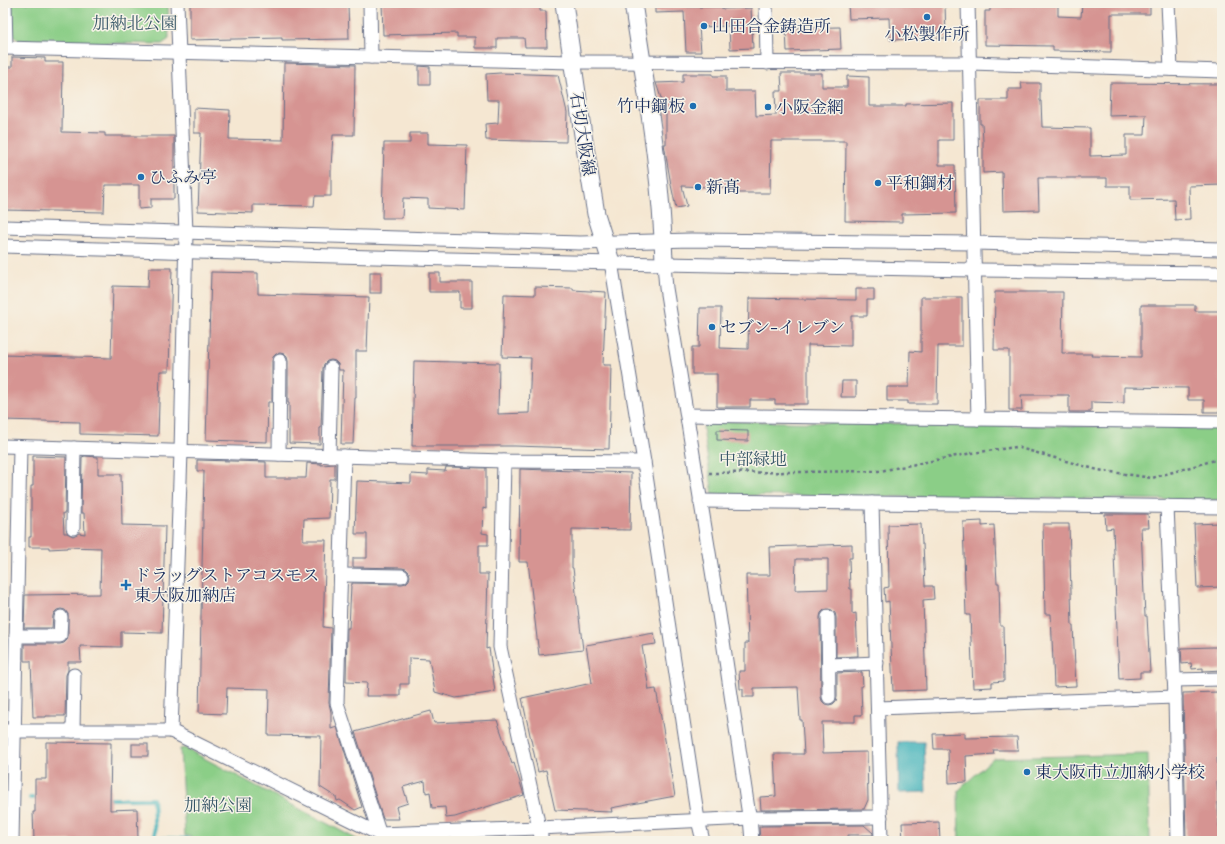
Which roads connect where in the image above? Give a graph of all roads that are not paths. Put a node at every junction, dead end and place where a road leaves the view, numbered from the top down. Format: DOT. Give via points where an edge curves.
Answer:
graph roads {
  1 [pos="5,3"];
  2 [pos="177,3"];
  3 [pos="370,3"];
  4 [pos="564,3"];
  5 [pos="633,3"];
  6 [pos="766,3"];
  7 [pos="968,3"];
  8 [pos="1168,3"];
  9 [pos="5,48"];
  10 [pos="178,52"];
  11 [pos="371,58"];
  12 [pos="572,62"];
  13 [pos="642,62"];
  14 [pos="767,63"];
  15 [pos="970,63"];
  16 [pos="1171,69"];
  17 [pos="1222,71"];
  18 [pos="3,228"];
  19 [pos="186,232"];
  20 [pos="664,240"];
  21 [pos="604,243"];
  22 [pos="974,243"];
  23 [pos="3,246"];
  24 [pos="1222,249"];
  25 [pos="186,252"];
  26 [pos="611,262"];
  27 [pos="664,264"];
  28 [pos="975,270"];
  29 [pos="1222,273"];
  30 [pos="280,361"];
  31 [pos="331,368"];
  32 [pos="687,415"];
  33 [pos="978,419"];
  34 [pos="1222,422"];
  35 [pos="3,446"];
  36 [pos="20,447"];
  37 [pos="74,448"];
  38 [pos="181,452"];
  39 [pos="278,454"];
  40 [pos="329,456"];
  41 [pos="344,456"];
  42 [pos="504,461"];
  43 [pos="644,462"];
  44 [pos="700,501"];
  45 [pos="872,503"];
  46 [pos="1167,506"];
  47 [pos="1222,507"];
  48 [pos="73,528"];
  49 [pos="341,575"];
  50 [pos="402,576"];
  51 [pos="61,617"];
  52 [pos="828,617"];
  53 [pos="16,636"];
  54 [pos="877,662"];
  55 [pos="829,665"];
  56 [pos="74,675"];
  57 [pos="1222,679"];
  58 [pos="1174,680"];
  59 [pos="829,696"];
  60 [pos="1175,696"];
  61 [pos="878,708"];
  62 [pos="73,731"];
  63 [pos="172,731"];
  64 [pos="8,732"];
  65 [pos="881,817"];
  66 [pos="750,818"];
  67 [pos="698,820"];
  68 [pos="540,835"];
  69 [pos="380,838"];
  70 [pos="12,841"];
  71 [pos="704,841"];
  72 [pos="752,841"];
  73 [pos="881,841"];
  74 [pos="1178,841"];
  1 -- 9 [label="street"];
  2 -- 10 [label="street"];
  3 -- 11 [label="street"];
  4 -- 12 [label="main road, 石切大阪線"];
  5 -- 13 [label="main road"];
  6 -- 14 [label="street"];
  7 -- 15 [label="street"];
  8 -- 16 [label="street"];
  9 -- 10 [label="street"];
  10 -- 11 [label="street"];
  10 -- 19 [label="street"];
  11 -- 12 [label="street"];
  12 -- 13 [label="street"];
  12 -- 21 [label="main road, 石切大阪線" via="596,214"];
  13 -- 14 [label="street"];
  13 -- 20 [label="main road" via="656,150"];
  14 -- 15 [label="street"];
  15 -- 16 [label="street"];
  15 -- 22 [label="street"];
  16 -- 17 [label="street"];
  18 -- 19 [label="street"];
  19 -- 21 [label="street"];
  19 -- 25 [label="street"];
  20 -- 21 [label="street"];
  20 -- 22 [label="street"];
  20 -- 27 [label="main road"];
  21 -- 26 [label="main road, 石切大阪線"];
  22 -- 24 [label="street"];
  22 -- 28 [label="street"];
  23 -- 25 [label="street"];
  25 -- 26 [label="street"];
  25 -- 38 [label="street"];
  26 -- 27 [label="street"];
  26 -- 43 [label="street"];
  27 -- 28 [label="street"];
  27 -- 32 [label="street"];
  28 -- 29 [label="street"];
  28 -- 33 [label="street"];
  30 -- 39 [label="street"];
  31 -- 40 [label="street"];
  32 -- 33 [label="street"];
  32 -- 44 [label="street"];
  33 -- 34 [label="street"];
  35 -- 36 [label="street"];
  36 -- 37 [label="street"];
  36 -- 53 [label="street"];
  37 -- 38 [label="street"];
  37 -- 48 [label="street"];
  38 -- 39 [label="street"];
  38 -- 63 [label="street"];
  39 -- 40 [label="street"];
  40 -- 41 [label="street"];
  41 -- 42 [label="street"];
  41 -- 49 [label="street"];
  42 -- 43 [label="street"];
  42 -- 68 [label="street" via="500,647"];
  43 -- 67 [label="street"];
  44 -- 45 [label="street"];
  44 -- 66 [label="street"];
  45 -- 46 [label="street"];
  45 -- 54 [label="street"];
  46 -- 47 [label="street"];
  46 -- 58 [label="street"];
  49 -- 50 [label="street"];
  49 -- 69 [label="street" via="337,703"];
  51 -- 53 [label="street" via="60,636"];
  52 -- 55 [label="street"];
  53 -- 64 [label="street"];
  54 -- 55 [label="street"];
  54 -- 61 [label="street"];
  55 -- 59 [label="street"];
  56 -- 62 [label="street"];
  57 -- 58 [label="street"];
  58 -- 60 [label="street"];
  60 -- 61 [label="street"];
  60 -- 74 [label="street"];
  61 -- 65 [label="street"];
  62 -- 63 [label="street"];
  62 -- 64 [label="street"];
  63 -- 69 [label="street"];
  64 -- 70 [label="street"];
  65 -- 66 [label="street"];
  65 -- 73 [label="street"];
  66 -- 67 [label="street"];
  66 -- 72 [label="street"];
  67 -- 68 [label="street"];
  67 -- 71 [label="street"];
  68 -- 69 [label="street"];
}
